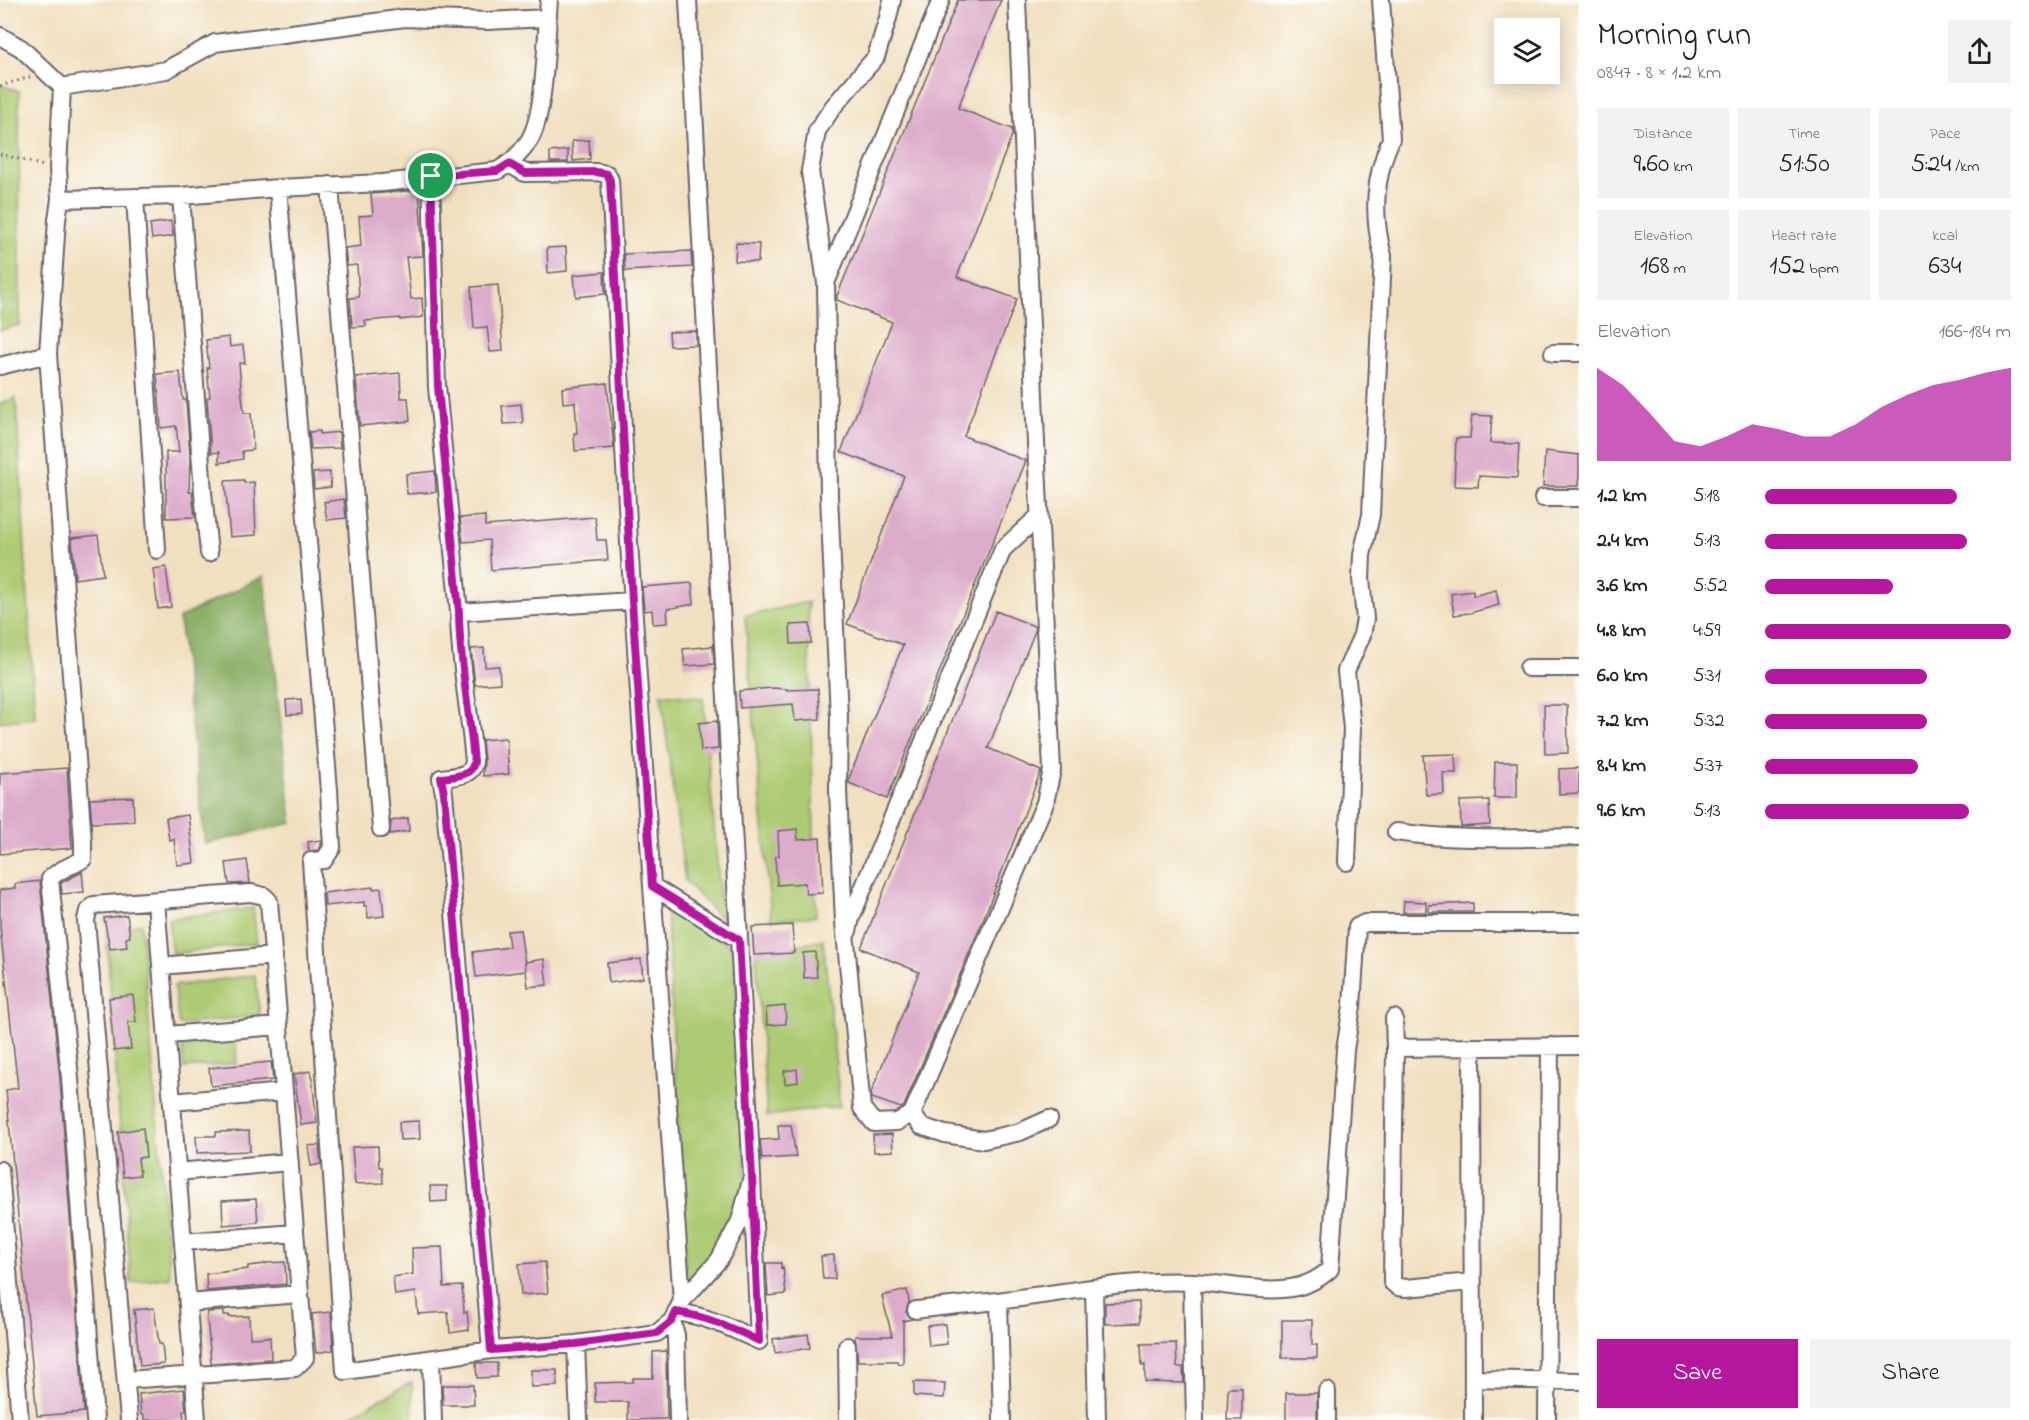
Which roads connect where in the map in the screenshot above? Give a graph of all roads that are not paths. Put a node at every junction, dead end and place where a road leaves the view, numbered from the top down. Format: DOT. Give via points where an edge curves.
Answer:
graph roads {
  1 [pos="549,0"];
  2 [pos="688,0"];
  3 [pos="892,0"];
  4 [pos="941,0"];
  5 [pos="1017,0"];
  6 [pos="1381,0"];
  7 [pos="548,18"];
  8 [pos="0,36"];
  9 [pos="62,87"];
  10 [pos="509,164"];
  11 [pos="431,176"];
  12 [pos="330,185"];
  13 [pos="278,188"];
  14 [pos="181,196"];
  15 [pos="135,197"];
  16 [pos="60,199"];
  17 [pos="826,283"];
  18 [pos="1554,353"];
  19 [pos="1579,353"];
  20 [pos="48,354"];
  21 [pos="0,366"];
  22 [pos="1543,498"];
  23 [pos="1579,498"];
  24 [pos="1039,516"];
  25 [pos="157,550"];
  26 [pos="210,553"];
  27 [pos="632,601"];
  28 [pos="459,612"];
  29 [pos="1528,668"];
  30 [pos="1579,668"];
  31 [pos="381,829"];
  32 [pos="1396,832"];
  33 [pos="1579,837"];
  34 [pos="1347,862"];
  35 [pos="652,886"];
  36 [pos="156,902"];
  37 [pos="1579,923"];
  38 [pos="845,939"];
  39 [pos="739,940"];
  40 [pos="273,956"];
  41 [pos="161,966"];
  42 [pos="1394,1018"];
  43 [pos="279,1026"];
  44 [pos="167,1035"];
  45 [pos="1550,1046"];
  46 [pos="1579,1046"];
  47 [pos="1472,1047"];
  48 [pos="1395,1048"];
  49 [pos="284,1092"];
  50 [pos="172,1102"];
  51 [pos="912,1114"];
  52 [pos="1049,1119"];
  53 [pos="290,1162"];
  54 [pos="0,1170"];
  55 [pos="177,1172"];
  56 [pos="752,1177"];
  57 [pos="295,1233"];
  58 [pos="183,1242"];
  59 [pos="1192,1282"];
  60 [pos="1472,1282"];
  61 [pos="1094,1288"];
  62 [pos="300,1294"];
  63 [pos="999,1301"];
  64 [pos="188,1303"];
  65 [pos="916,1310"];
  66 [pos="676,1312"];
  67 [pos="576,1344"];
  68 [pos="847,1346"];
  69 [pos="491,1350"];
  70 [pos="431,1360"];
  71 [pos="194,1374"];
  72 [pos="1473,1379"];
  73 [pos="126,1380"];
  74 [pos="1547,1381"];
  75 [pos="1579,1381"];
  76 [pos="1327,1391"];
  77 [pos="20,1420"];
  78 [pos="95,1420"];
  79 [pos="129,1420"];
  80 [pos="197,1420"];
  81 [pos="433,1420"];
  82 [pos="579,1420"];
  83 [pos="678,1420"];
  84 [pos="848,1420"];
  85 [pos="1002,1420"];
  86 [pos="1097,1420"];
  87 [pos="1195,1420"];
  88 [pos="1327,1420"];
  89 [pos="1473,1420"];
  90 [pos="1547,1420"];
  1 -- 7 [label="street"];
  2 -- 39 [label="street"];
  3 -- 17 [label="street" via="876,57 833,106 817,131 810,171"];
  4 -- 17 [label="street"];
  5 -- 24 [label="street"];
  6 -- 34 [label="street" via="1391,138 1378,185 1376,230 1383,256 1371,515 1362,555 1365,619 1346,671 1352,728"];
  7 -- 9 [label="street" via="405,18 215,43 166,70"];
  7 -- 10 [label="street" via="537,125 526,146"];
  8 -- 9 [label="street" via="21,48"];
  9 -- 16 [label="street"];
  10 -- 11 [label="street" via="497,171"];
  10 -- 27 [label="street" via="525,173 596,172 607,174 610,180"];
  11 -- 12 [label="street"];
  11 -- 28 [label="street" via="438,387"];
  12 -- 13 [label="street"];
  12 -- 31 [label="street"];
  13 -- 14 [label="street"];
  13 -- 70 [label="street" via="332,848 324,860 311,861 345,1371"];
  14 -- 15 [label="street"];
  14 -- 26 [label="street"];
  15 -- 16 [label="street"];
  15 -- 25 [label="street"];
  16 -- 20 [label="street"];
  17 -- 38 [label="street" via="829,495"];
  18 -- 19 [label="street"];
  20 -- 21 [label="street"];
  20 -- 78 [label="street" via="83,842 83,859 59,869 50,879 70,1078"];
  22 -- 23 [label="street"];
  24 -- 38 [label="street" via="1003,549"];
  24 -- 51 [label="street" via="1052,770 1048,792"];
  27 -- 28 [label="street"];
  27 -- 35 [label="street"];
  28 -- 69 [label="street" via="474,762 467,774 441,778"];
  29 -- 30 [label="street"];
  32 -- 33 [label="street" via="1499,839"];
  35 -- 39 [label="street"];
  35 -- 66 [label="street"];
  36 -- 40 [label="street" via="251,893 264,896 269,901"];
  36 -- 41 [label="street"];
  36 -- 73 [label="street" via="94,905 86,920"];
  37 -- 59 [label="street" via="1360,924 1345,1050 1330,1269 1308,1285 1288,1290"];
  38 -- 51 [label="street" via="862,1108 874,1123 897,1122"];
  39 -- 56 [label="street"];
  40 -- 41 [label="street"];
  40 -- 43 [label="street"];
  41 -- 44 [label="street"];
  42 -- 48 [label="street"];
  43 -- 44 [label="street"];
  43 -- 49 [label="street"];
  44 -- 50 [label="street"];
  45 -- 46 [label="street"];
  45 -- 47 [label="street"];
  45 -- 74 [label="street"];
  47 -- 48 [label="street"];
  47 -- 60 [label="street"];
  48 -- 60 [label="street" via="1392,1282 1406,1288"];
  49 -- 50 [label="street"];
  49 -- 53 [label="street"];
  50 -- 55 [label="street"];
  51 -- 52 [label="street" via="921,1126 984,1140 1020,1132"];
  53 -- 55 [label="street"];
  53 -- 57 [label="street"];
  54 -- 77 [label="street"];
  55 -- 58 [label="street"];
  56 -- 66 [label="street" via="740,1221 719,1260"];
  56 -- 66 [label="street" via="759,1341 699,1315"];
  57 -- 58 [label="street"];
  57 -- 62 [label="street"];
  58 -- 64 [label="street"];
  59 -- 61 [label="street"];
  59 -- 87 [label="street"];
  60 -- 72 [label="street"];
  61 -- 63 [label="street"];
  61 -- 86 [label="street"];
  62 -- 64 [label="street"];
  62 -- 71 [label="street" via="305,1358 295,1368"];
  63 -- 65 [label="street"];
  63 -- 85 [label="street"];
  64 -- 71 [label="street"];
  66 -- 67 [label="street" via="657,1333"];
  66 -- 83 [label="street"];
  67 -- 69 [label="street"];
  67 -- 82 [label="street"];
  68 -- 84 [label="street"];
  69 -- 70 [label="street"];
  70 -- 81 [label="street"];
  71 -- 73 [label="street"];
  71 -- 80 [label="street"];
  72 -- 74 [label="street"];
  72 -- 89 [label="street"];
  73 -- 79 [label="street"];
  74 -- 75 [label="street"];
  74 -- 90 [label="street"];
  76 -- 88 [label="street"];
}
